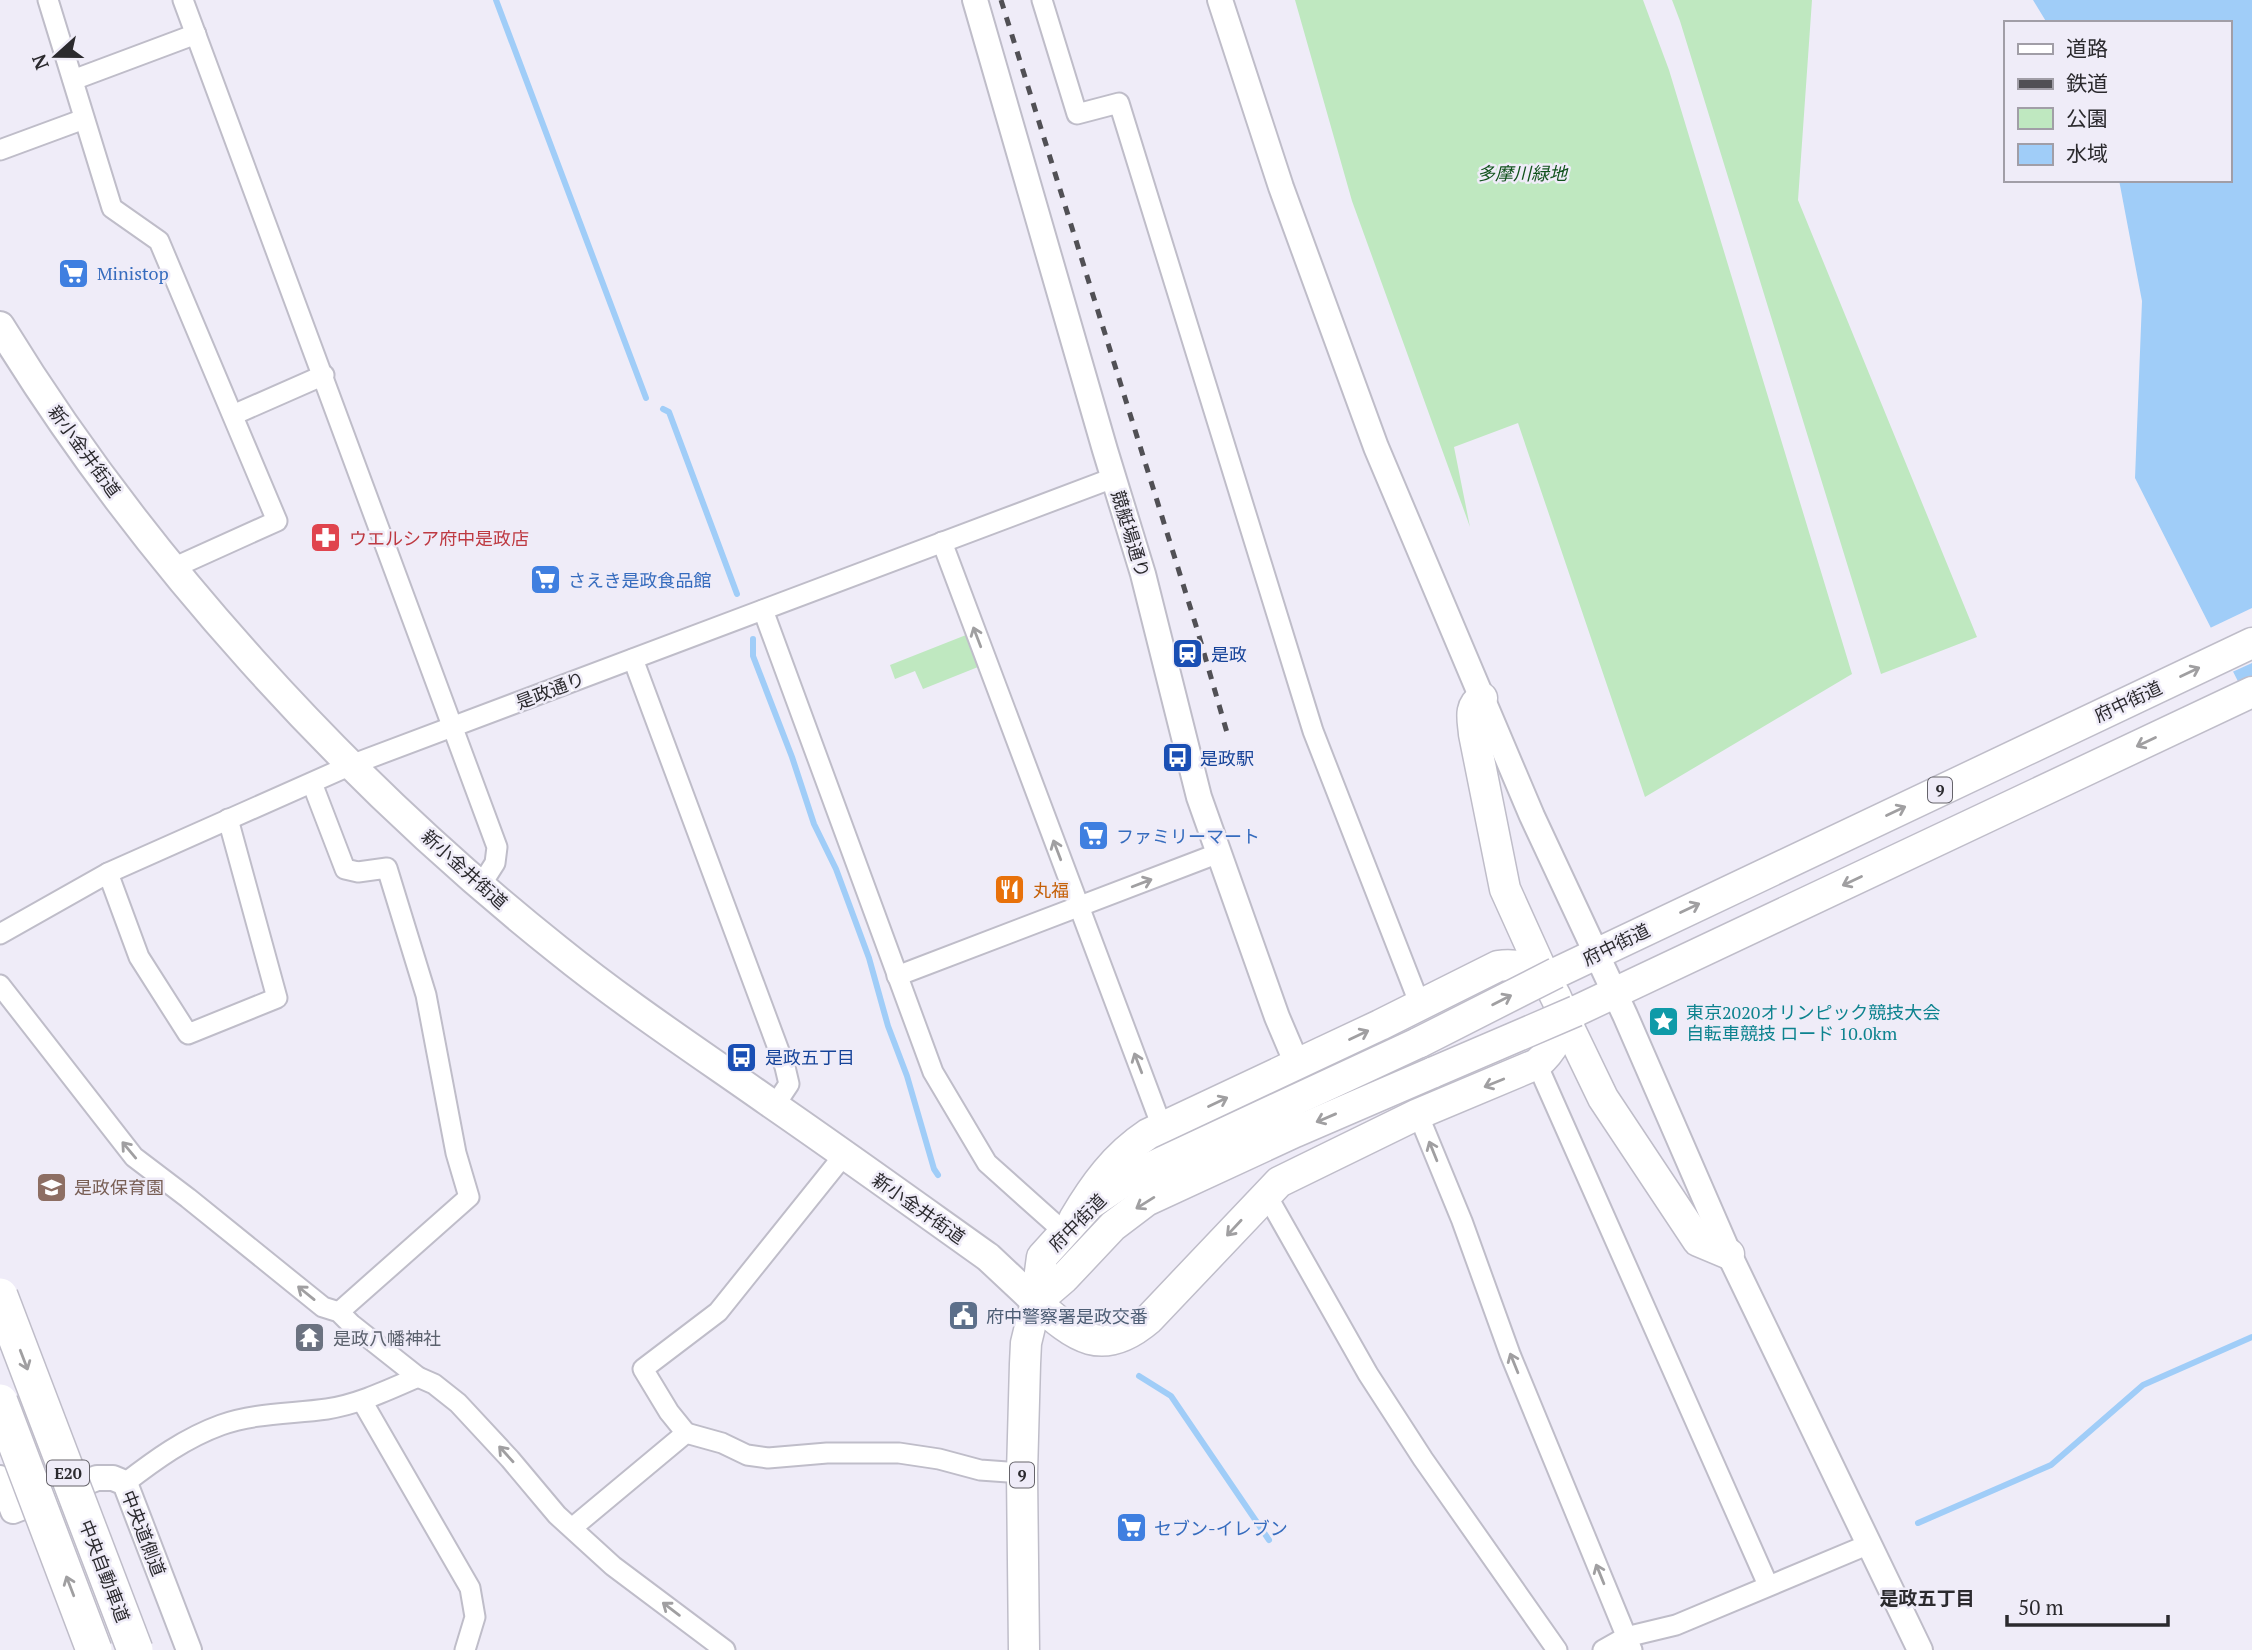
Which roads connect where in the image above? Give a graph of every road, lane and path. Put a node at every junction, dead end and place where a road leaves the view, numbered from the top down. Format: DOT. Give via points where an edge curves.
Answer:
graph roads {
  1 [pos="48,0"];
  2 [pos="183,0"];
  3 [pos="975,0"];
  4 [pos="1042,0"];
  5 [pos="1220,0"];
  6 [pos="196,34"];
  7 [pos="73,80"];
  8 [pos="84,119"];
  9 [pos="0,150"];
  10 [pos="0,326"];
  11 [pos="324,375"];
  12 [pos="233,415"];
  13 [pos="1113,478"];
  14 [pos="942,542"];
  15 [pos="173,568"];
  16 [pos="763,610"];
  17 [pos="2252,643"];
  18 [pos="633,659"];
  19 [pos="2252,692"];
  20 [pos="1482,698"];
  21 [pos="454,726"];
  22 [pos="351,765"];
  23 [pos="312,783"];
  24 [pos="228,819"];
  25 [pos="1219,853"];
  26 [pos="108,873"];
  27 [pos="481,886"];
  28 [pos="1079,907"];
  29 [pos="1520,922"];
  30 [pos="0,934"];
  31 [pos="1597,953"];
  32 [pos="1497,965"];
  33 [pos="897,976"];
  34 [pos="1551,978"];
  35 [pos="0,985"];
  36 [pos="1616,993"];
  37 [pos="1420,1005"];
  38 [pos="1569,1012"];
  39 [pos="1544,1056"];
  40 [pos="1297,1064"];
  41 [pos="1590,1069"];
  42 [pos="775,1105"];
  43 [pos="1418,1114"];
  44 [pos="1162,1127"];
  45 [pos="844,1155"];
  46 [pos="1266,1194"];
  47 [pos="1068,1225"];
  48 [pos="1729,1254"];
  49 [pos="0,1296"];
  50 [pos="1036,1302"];
  51 [pos="339,1312"];
  52 [pos="418,1377"];
  53 [pos="362,1401"];
  54 [pos="0,1402"];
  55 [pos="686,1433"];
  56 [pos="1022,1473"];
  57 [pos="0,1478"];
  58 [pos="125,1483"];
  59 [pos="6,1514"];
  60 [pos="572,1528"];
  61 [pos="1867,1545"];
  62 [pos="1768,1585"];
  63 [pos="1629,1643"];
  64 [pos="94,1650"];
  65 [pos="135,1650"];
  66 [pos="189,1650"];
  67 [pos="466,1650"];
  68 [pos="725,1650"];
  69 [pos="1024,1650"];
  70 [pos="1557,1650"];
  71 [pos="1603,1650"];
  72 [pos="1920,1650"];
  1 -- 7 [label="street"];
  2 -- 6 [label="street"];
  3 -- 13 [label="street, 競艇場通り"];
  4 -- 37 [label="street" via="1077,114 1119,103 1313,731"];
  5 -- 20 [label="street" via="1281,187 1376,447"];
  6 -- 7 [label="street"];
  6 -- 11 [label="street"];
  7 -- 8 [label="street"];
  8 -- 9 [label="street"];
  8 -- 12 [label="street" via="112,208 159,241"];
  10 -- 15 [label="main road, 新小金井街道" via="57,414"];
  11 -- 12 [label="street"];
  11 -- 21 [label="street"];
  12 -- 15 [label="street" via="277,521"];
  13 -- 14 [label="street, 是政通り"];
  13 -- 25 [label="street, 競艇場通り" via="1149,592 1194,778"];
  14 -- 16 [label="street, 是政通り"];
  28 -- 14 [label="street, one-way"];
  15 -- 22 [label="main road, 新小金井街道"];
  16 -- 18 [label="street, 是政通り"];
  16 -- 33 [label="street"];
  31 -- 17 [label="main road, 府中街道 / 9, one-way"];
  18 -- 21 [label="street, 是政通り"];
  18 -- 42 [label="street" via="785,1066 789,1084"];
  19 -- 36 [label="main road, 府中街道, one-way"];
  20 -- 29 [label="main road" via="1472,709 1474,734 1505,890"];
  20 -- 31 [label="street"];
  21 -- 22 [label="street, 是政通り"];
  21 -- 27 [label="street" via="497,847 495,863"];
  22 -- 23 [label="street, 是政通り"];
  22 -- 27 [label="main road, 新小金井街道"];
  23 -- 24 [label="street, 是政通り"];
  23 -- 51 [label="street" via="345,869 387,868 426,995 456,1153 469,1197"];
  24 -- 26 [label="street, 是政通り"];
  24 -- 26 [label="street" via="277,998 188,1034 139,957"];
  28 -- 25 [label="street, one-way"];
  25 -- 40 [label="street, 競艇場通り"];
  26 -- 30 [label="street, 是政通り"];
  27 -- 42 [label="main road, 新小金井街道" via="557,950"];
  28 -- 33 [label="street"];
  44 -- 28 [label="street, one-way"];
  29 -- 32 [label="main road" via="1510,949"];
  29 -- 34 [label="main road"];
  31 -- 34 [label="main road, 府中街道 / 9"];
  31 -- 36 [label="street"];
  32 -- 34 [label="main road" via="1522,966"];
  32 -- 37 [label="main road"];
  33 -- 47 [label="street" via="933,1072 987,1163"];
  34 -- 38 [label="main road"];
  47 -- 34 [label="main road, 府中街道 / 9, one-way, bridge" via="1090,1203 1130,1177"];
  51 -- 35 [label="street, one-way" via="323,1307 134,1157"];
  36 -- 38 [label="main road, 府中街道"];
  36 -- 48 [label="street"];
  40 -- 37 [label="main road, one-way"];
  38 -- 39 [label="main road"];
  38 -- 41 [label="main road"];
  38 -- 50 [label="main road, 府中街道, one-way, bridge" via="1146,1201 1113,1226"];
  39 -- 41 [label="main road" via="1570,1053"];
  39 -- 43 [label="main road, one-way"];
  39 -- 62 [label="street"];
  44 -- 40 [label="main road, one-way"];
  41 -- 48 [label="main road" via="1603,1098 1698,1241"];
  42 -- 45 [label="main road, 新小金井街道"];
  43 -- 46 [label="main road" via="1279,1182"];
  63 -- 43 [label="street, one-way"];
  44 -- 47 [label="main road" via="1119,1157"];
  45 -- 50 [label="main road, 新小金井街道" via="988,1257"];
  45 -- 55 [label="street" via="718,1312 643,1369"];
  46 -- 50 [label="main road, one-way" via="1128,1336 1106,1341 1079,1335"];
  46 -- 70 [label="street" via="1368,1374"];
  47 -- 50 [label="main road, 府中街道 / 9" via="1042,1257"];
  48 -- 61 [label="street"];
  49 -- 65 [label="highway, 中央自動車道 / E20, one-way, bridge"];
  50 -- 56 [label="main road, 府中街道 / 9" via="1026,1343"];
  51 -- 52 [label="street"];
  52 -- 53 [label="street"];
  60 -- 52 [label="street, one-way" via="458,1403"];
  53 -- 58 [label="street" via="258,1415 221,1425 174,1447"];
  53 -- 67 [label="street" via="470,1588 475,1617"];
  64 -- 54 [label="highway, E20, one-way, bridge"];
  55 -- 56 [label="street" via="768,1458 899,1453 980,1470"];
  55 -- 60 [label="street"];
  56 -- 69 [label="main road, 府中街道 / 9"];
  57 -- 59 [label="street, 中央道側道"];
  58 -- 59 [label="street, 中央道側道" via="97,1478"];
  58 -- 66 [label="street, 中央道側道"];
  68 -- 60 [label="street, one-way" via="613,1566"];
  61 -- 62 [label="street"];
  61 -- 72 [label="street"];
  62 -- 63 [label="street"];
  63 -- 71 [label="street"];
}
